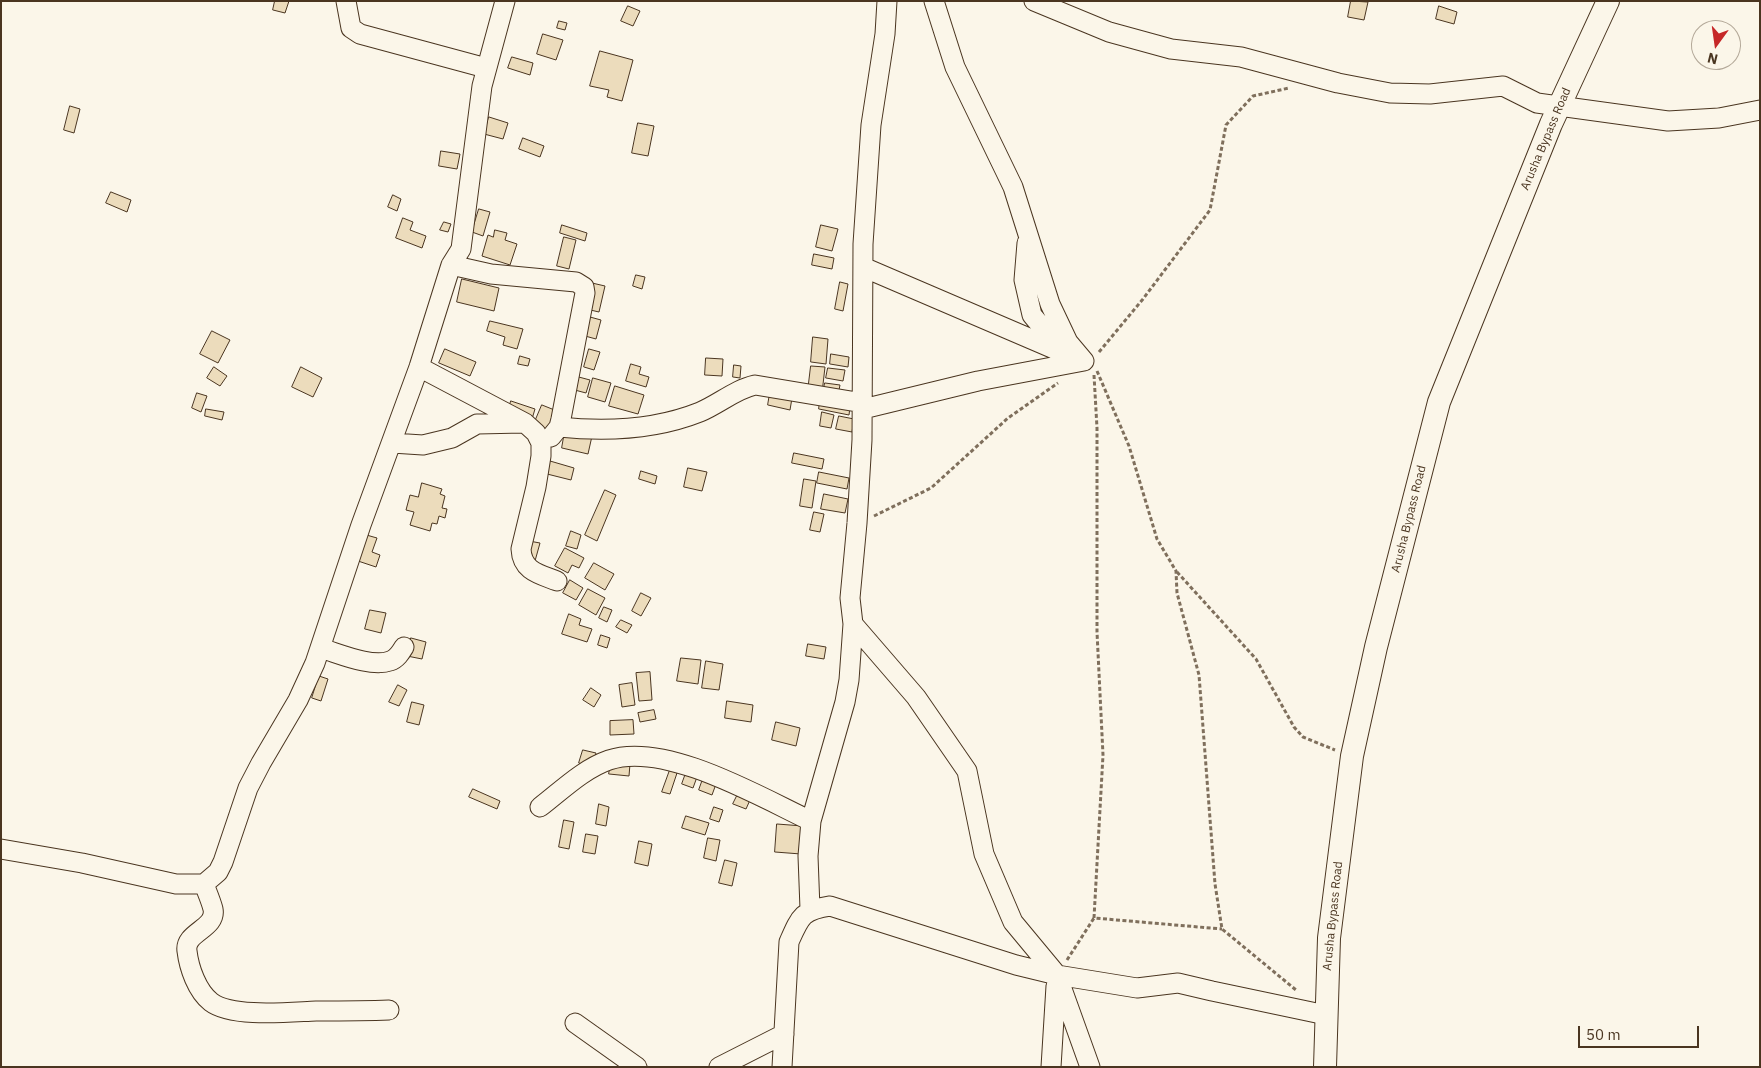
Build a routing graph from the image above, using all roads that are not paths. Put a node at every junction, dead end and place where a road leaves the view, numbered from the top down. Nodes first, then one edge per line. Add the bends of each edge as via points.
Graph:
1 (346, 1) edge
2 (505, 1) edge
3 (887, 1) edge
4 (934, 1) edge
5 (1034, 1) edge
6 (1608, 1) edge
7 (486, 68) junction
8 (1559, 106) junction
9 (1760, 110) edge
10 (451, 265) junction
11 (863, 267) junction
12 (1093, 363) junction
13 (419, 368) junction
14 (863, 406) junction
15 (525, 423) junction
16 (559, 427) junction
17 (392, 443) junction
18 (541, 443) junction
19 (557, 581) dead end
20 (853, 624) junction
21 (404, 647) dead end
22 (320, 648) junction
23 (540, 808) dead end
24 (810, 821) junction
25 (1, 849) edge
26 (204, 884) junction
27 (810, 909) junction
28 (1057, 976) junction
29 (389, 1010) dead end
30 (1326, 1015) junction
31 (575, 1023) dead end
32 (784, 1034) junction
33 (637, 1067) edge
34 (719, 1067) edge
35 (782, 1067) edge
36 (1051, 1067) edge
37 (1090, 1067) edge
38 (1325, 1067) edge

1 - 7 street via 351,28 360,34
2 - 7 street
3 - 11 street via 871,125
4 - 12 street via 956,67 1013,187 1050,304 1068,342
5 - 8 street via 1109,32 1172,49 1241,57 1347,85 1390,93 1430,94 1503,86 1537,103
6 - 8 main road, Arusha Bypass Road
7 - 10 street via 461,249
8 - 9 street via 1668,121 1719,118
8 - 30 main road, Arusha Bypass Road via 1439,402 1376,647 1352,756 1329,938
10 - 13 street
10 - 16 street via 490,274 576,282 584,287 573,363
11 - 12 street
11 - 14 street
12 - 14 street via 978,381
13 - 15 street
13 - 17 street
14 - 16 street via 756,384 700,412 637,429
14 - 20 street via 850,598
15 - 17 street via 477,424 452,438 423,445
15 - 18 street
16 - 18 street
17 - 22 street
18 - 19 street via 536,487 521,558 534,572
20 - 24 street via 845,702
20 - 28 street via 916,697 966,771 984,854 1013,922
21 - 22 street via 390,661 376,663
22 - 26 street via 302,694 248,788 223,862 218,872
23 - 24 street via 586,772 608,760 642,756 695,769
24 - 27 street
25 - 26 street via 176,884
26 - 29 street via 214,910 211,921 190,938 186,949 193,976 212,1003 265,1014
27 - 28 street via 830,906
27 - 32 street via 796,926 789,942
28 - 30 street via 1138,988 1178,982
28 - 36 street
28 - 37 street
30 - 38 main road, Arusha Bypass Road
31 - 33 street
32 - 34 street
32 - 35 street

